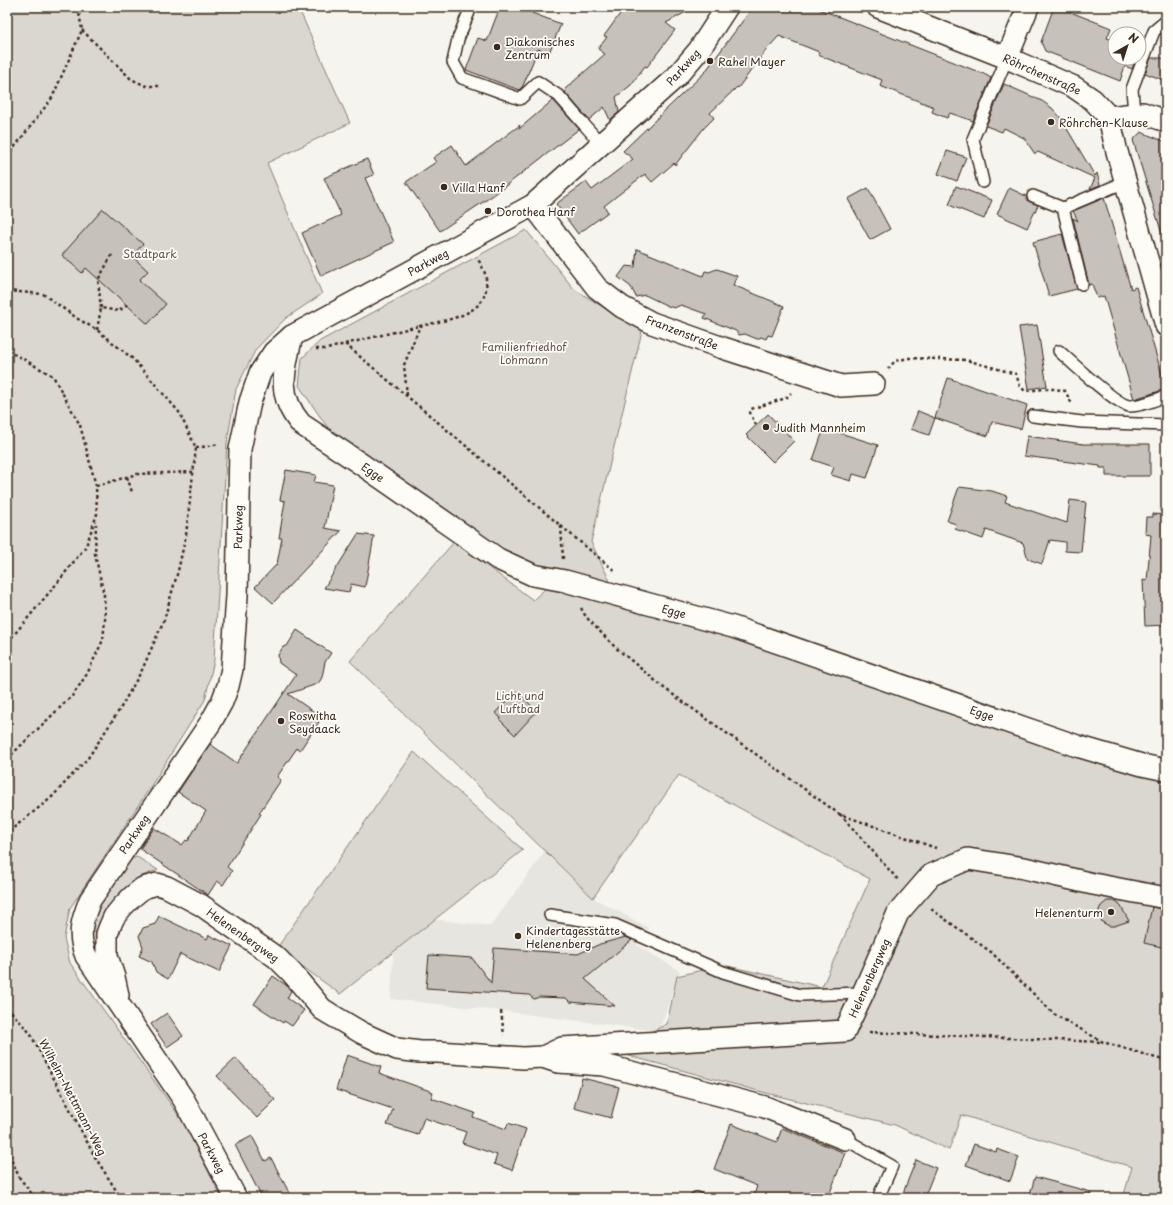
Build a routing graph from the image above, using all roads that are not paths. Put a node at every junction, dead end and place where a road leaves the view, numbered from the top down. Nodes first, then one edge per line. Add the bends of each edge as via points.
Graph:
1 (471, 7) edge
2 (727, 7) edge
3 (878, 7) edge
4 (1028, 7) edge
5 (1166, 21) edge
6 (1007, 58) junction
7 (1134, 113) junction
8 (1109, 118) junction
9 (1166, 121) edge
10 (602, 144) junction
11 (983, 182) dead end
12 (1125, 182) junction
13 (1033, 196) dead end
14 (532, 206) junction
15 (1063, 208) junction
16 (1082, 284) dead end
17 (1166, 326) edge
18 (292, 336) junction
19 (1058, 352) dead end
20 (874, 384) road end
21 (1166, 396) edge
22 (1033, 416) dead end
23 (1166, 425) edge
24 (1166, 770) edge
25 (1166, 898) edge
26 (550, 915) dead end
27 (864, 993) junction
28 (117, 1001) junction
29 (543, 1057) junction
30 (845, 1139) joint
31 (236, 1198) edge
32 (878, 1198) edge

1 - 10 lane via 458,39 453,62 462,78 520,99 538,82 559,96
2 - 10 street, Parkweg via 699,50 676,77
3 - 6 street, Röhrchenstraße
4 - 6 street
5 - 7 lane via 1154,31 1132,89
6 - 8 street, Röhrchenstraße via 1074,87 1093,100
6 - 11 lane via 973,139
7 - 8 street
7 - 9 street via 1143,113
8 - 12 street, Röhrchenstraße
10 - 14 street, Parkweg
12 - 15 lane
12 - 17 street, Röhrchenstraße
13 - 15 lane
14 - 18 street, Parkweg
14 - 20 street, Franzenstraße via 597,288 622,307 652,323 841,386
15 - 16 lane
18 - 24 street, Egge via 283,384 287,402 301,424 498,559 533,575 565,581 734,627 1077,746
18 - 28 street, Parkweg via 274,352 260,374 250,402 240,449 237,596 232,669 224,697 205,731 90,900 82,919 82,946 86,956
19 - 21 lane via 1113,398 1128,406 1144,404
22 - 23 lane via 1082,422
25 - 27 street, Helenenbergweg via 1024,868 968,860 931,875 898,913
26 - 27 lane via 615,925 723,972 800,995
27 - 29 street, Helenenbergweg via 845,1031 562,1048
28 - 29 street, Helenenbergweg via 117,987 107,956 107,934 114,917 123,906 143,888 156,884 167,887 201,906 277,958 322,1009 362,1033 398,1049 420,1052
28 - 31 street, Parkweg via 184,1100
29 - 30 street, Helenenbergweg via 558,1062 604,1065 765,1107
30 - 32 lane via 892,1166

